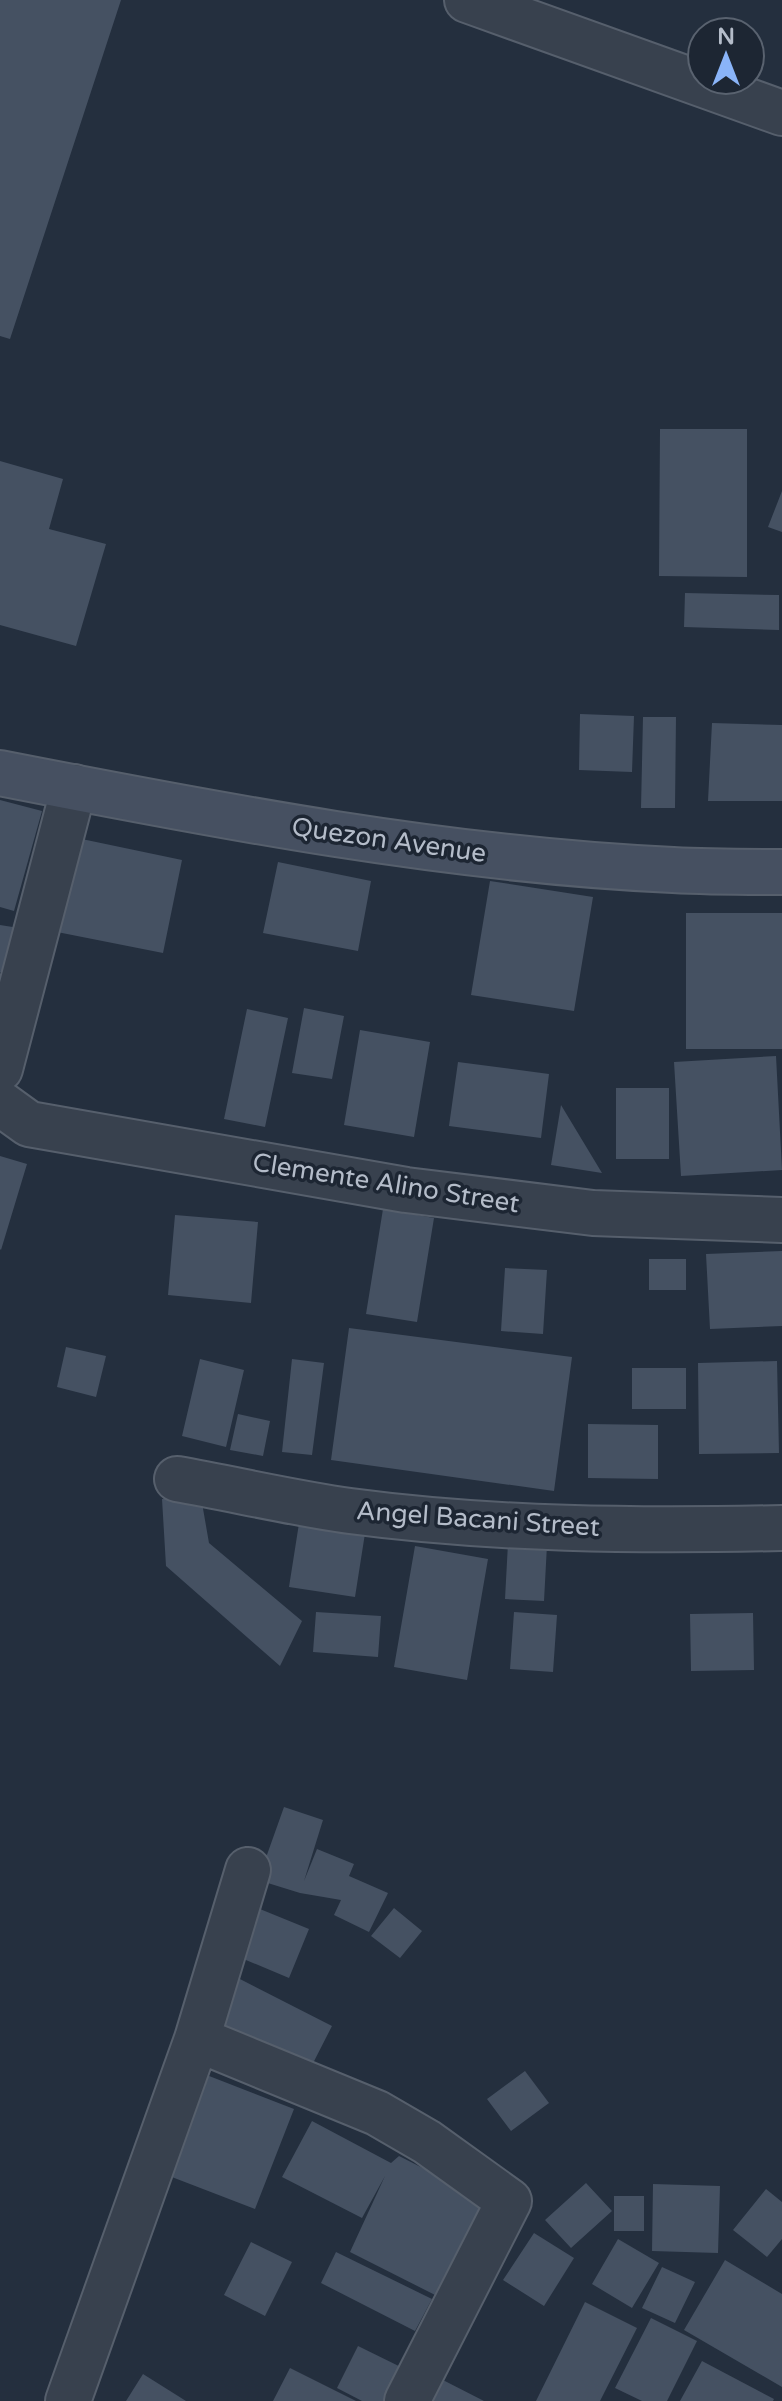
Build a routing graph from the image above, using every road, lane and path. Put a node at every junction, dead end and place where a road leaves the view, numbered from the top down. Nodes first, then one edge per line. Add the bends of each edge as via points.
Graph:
1 (467, 0) edge
2 (782, 113) edge
3 (0, 773) edge
4 (74, 787) junction
5 (782, 872) edge
6 (0, 1069) edge
7 (0, 1103) edge
8 (782, 1220) edge
9 (177, 1479) dead end
10 (782, 1528) edge
11 (248, 1870) dead end
12 (197, 2039) junction
13 (68, 2401) edge
14 (407, 2401) edge

1 - 2 street
3 - 4 main road, Quezon Avenue
4 - 5 main road, Quezon Avenue via 268,823 487,854 672,870
4 - 6 street
7 - 8 street, Clemente Alino Street via 29,1124 406,1190 593,1213
9 - 10 street, Angel Bacani Street via 349,1511 484,1524
11 - 12 street
12 - 13 street
12 - 14 street via 377,2113 509,2201

